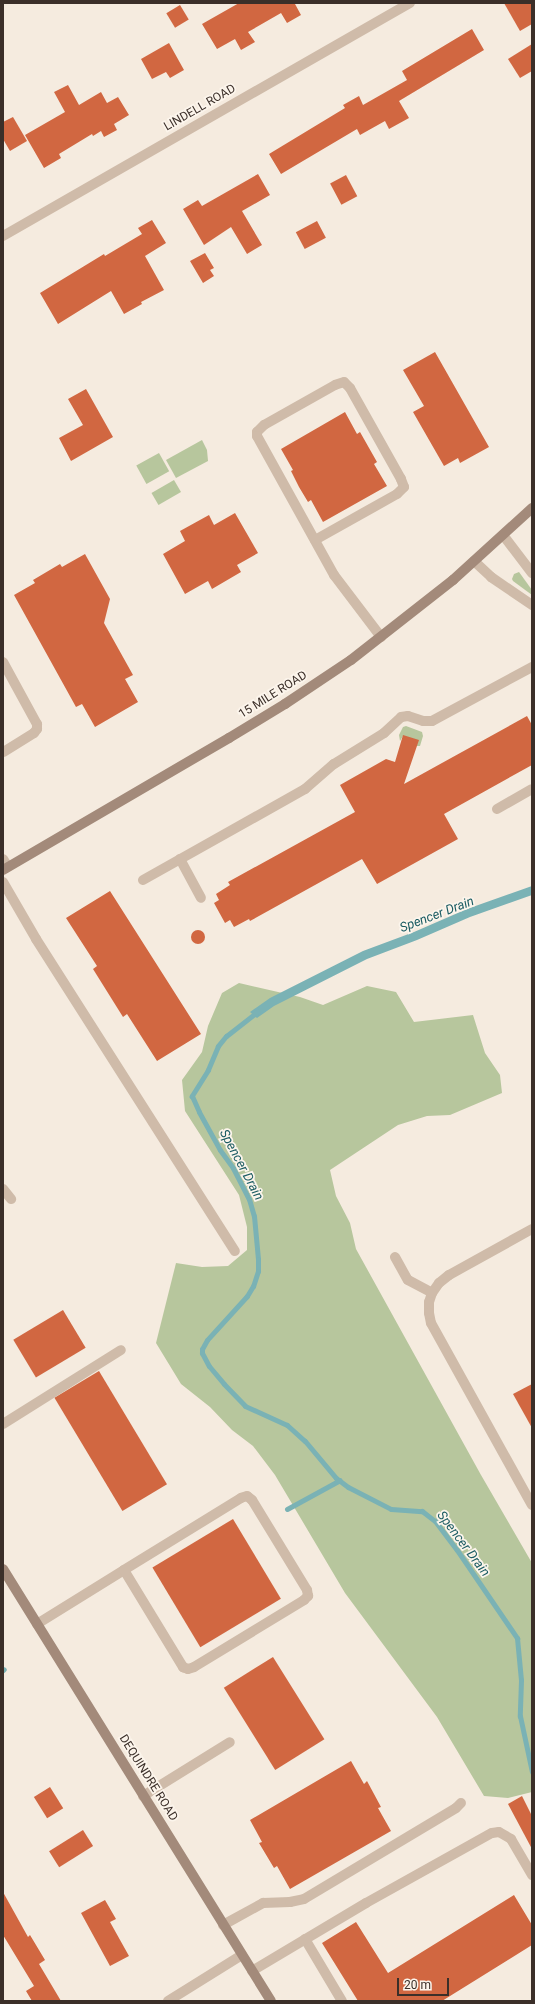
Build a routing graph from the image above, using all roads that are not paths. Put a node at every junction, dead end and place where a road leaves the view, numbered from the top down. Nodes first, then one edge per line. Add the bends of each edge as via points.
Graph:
1 (410, 3) edge
2 (3, 236) edge
3 (532, 508) edge
4 (503, 535) junction
5 (315, 540) junction
6 (474, 561) junction
7 (532, 573) edge
8 (532, 605) edge
9 (381, 638) junction
10 (3, 662) edge
11 (532, 667) edge
12 (3, 752) edge
13 (532, 789) edge
14 (497, 809) dead end
15 (180, 859) junction
16 (5, 865) edge
17 (143, 880) dead end
18 (3, 882) edge
19 (201, 898) dead end
20 (3, 1188) edge
21 (11, 1199) dead end
22 (532, 1229) edge
23 (234, 1251) dead end
24 (395, 1257) dead end
25 (432, 1293) junction
26 (121, 1350) dead end
27 (3, 1424) edge
28 (532, 1505) edge
29 (3, 1569) edge
30 (124, 1570) junction
31 (37, 1624) junction
32 (230, 1742) dead end
33 (143, 1796) junction
34 (461, 1803) dead end
35 (532, 1875) edge
36 (224, 1925) junction
37 (305, 1939) junction
38 (242, 1955) junction
39 (252, 1971) junction
40 (168, 2001) edge
41 (271, 2001) edge
42 (342, 2001) edge

1 - 2 street, LINDELL ROAD
3 - 4 main road, 15 MILE ROAD
4 - 6 main road, 15 MILE ROAD
4 - 7 street
5 - 5 street via 258,441 256,432 276,418 344,382 354,395 404,487 397,494
5 - 9 street via 334,575
6 - 8 street via 491,577
6 - 9 main road, 15 MILE ROAD
9 - 16 main road, 15 MILE ROAD via 285,704
10 - 12 street via 37,724 37,729
11 - 15 street via 432,721 401,717 384,733 334,764 305,789
13 - 14 street
15 - 17 street
15 - 19 street
18 - 23 street via 36,939
20 - 21 street
22 - 25 street via 449,1275
24 - 25 street via 408,1280
25 - 28 street via 429,1302 431,1323
26 - 27 street
29 - 31 main road, DEQUINDRE ROAD
30 - 30 street via 183,1667 188,1669 308,1596 307,1590 264,1519 247,1496
30 - 31 street
31 - 33 main road, DEQUINDRE ROAD
32 - 33 street
33 - 36 main road, DEQUINDRE ROAD
34 - 36 street via 304,1899 263,1903
35 - 37 street via 511,1839 499,1832 492,1833 456,1851
36 - 38 main road, DEQUINDRE ROAD
37 - 39 street
37 - 42 street
38 - 39 main road, DEQUINDRE ROAD
38 - 40 street
39 - 41 main road, DEQUINDRE ROAD

